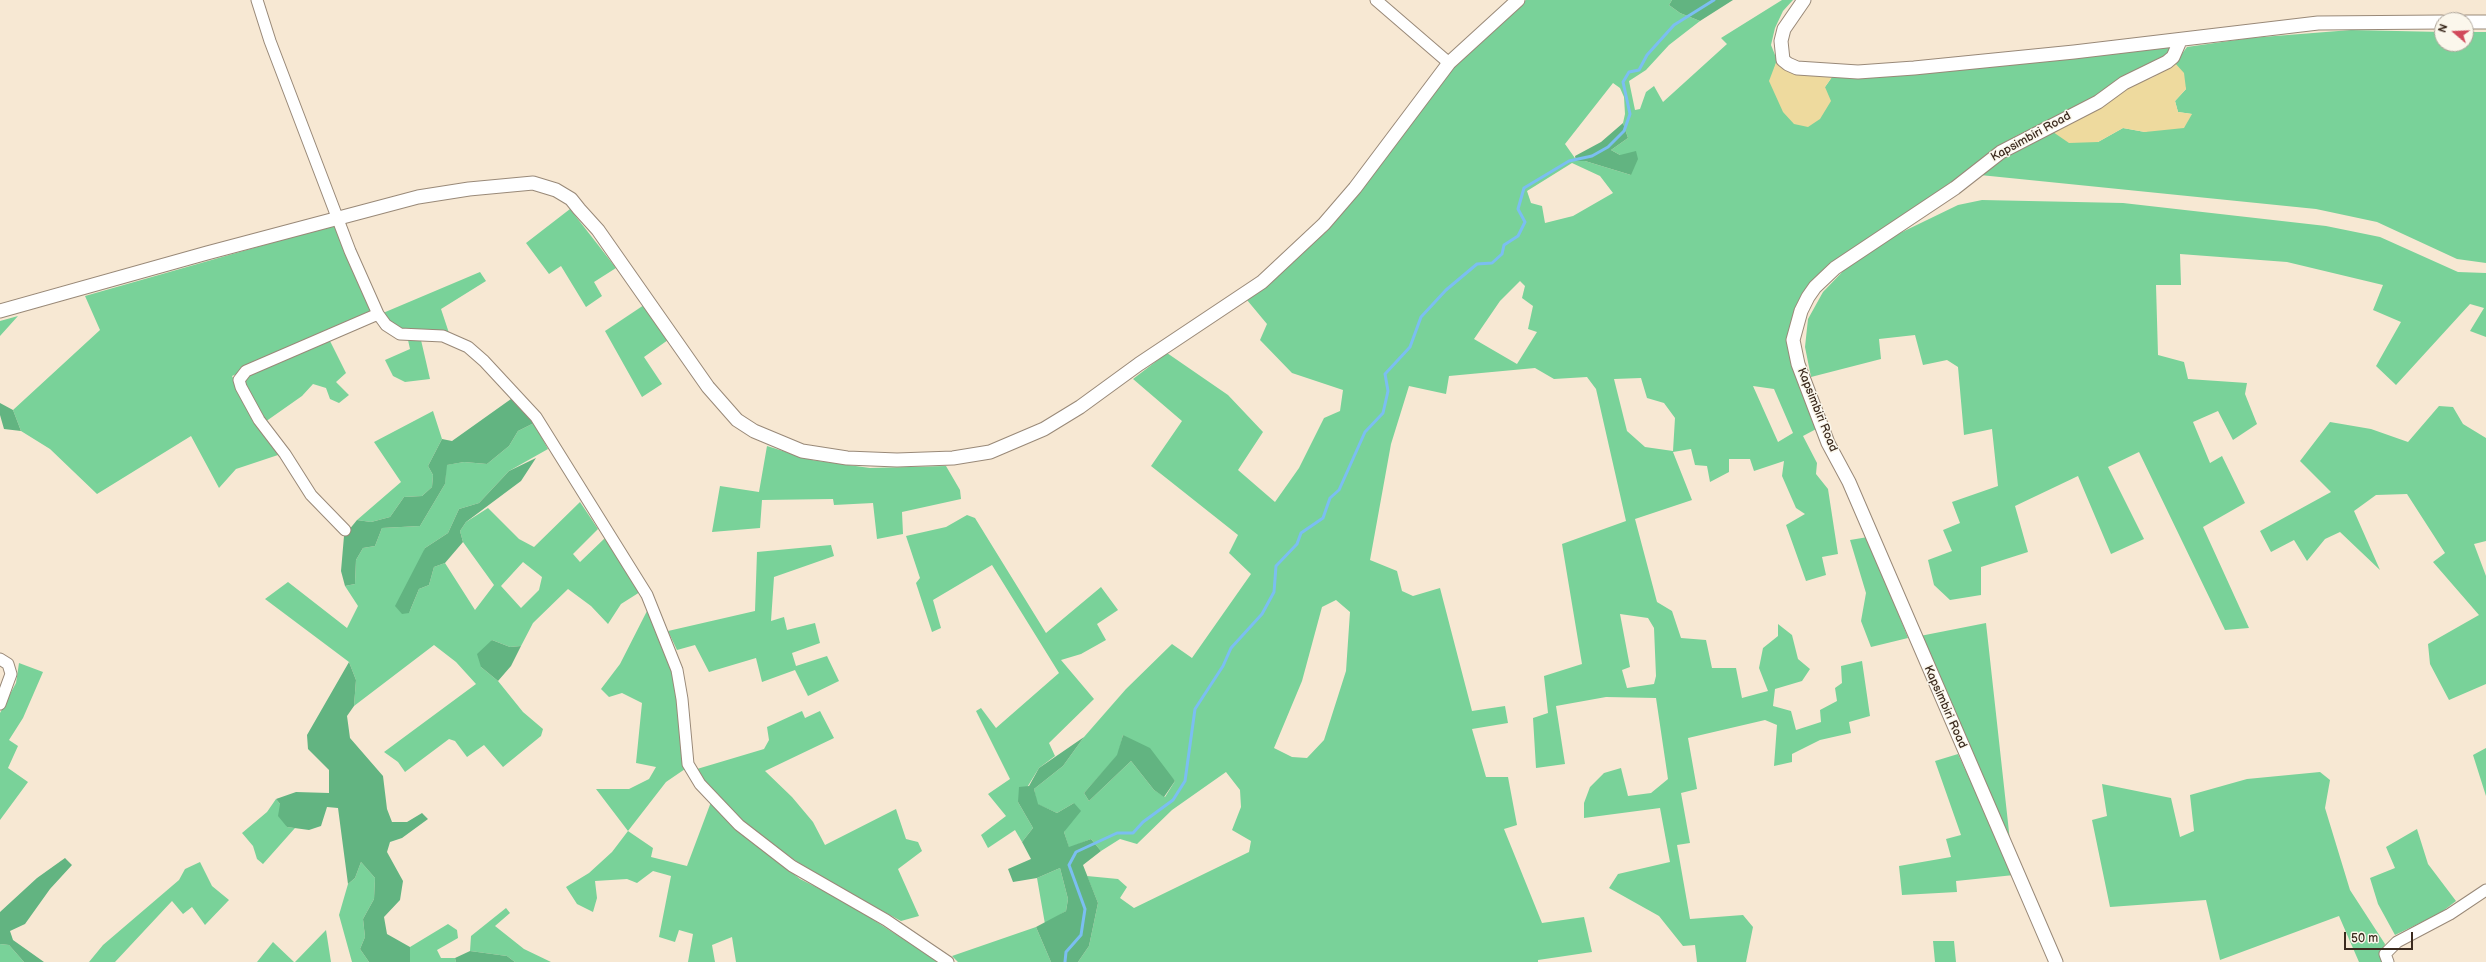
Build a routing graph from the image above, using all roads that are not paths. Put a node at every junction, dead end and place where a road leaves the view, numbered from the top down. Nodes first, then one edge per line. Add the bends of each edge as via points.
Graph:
1 (257, 0) edge
2 (1376, 0) edge
3 (1518, 0) edge
4 (1804, 0) edge
5 (2434, 22) edge
6 (2474, 22) edge
7 (2486, 22) edge
8 (2180, 41) junction
9 (1449, 63) junction
10 (339, 217) junction
11 (0, 311) edge
12 (378, 314) junction
13 (345, 530) dead end
14 (0, 658) edge
15 (0, 704) edge
16 (2486, 890) edge
17 (948, 962) edge
18 (2056, 962) edge
19 (2388, 962) edge

1 - 10 street via 270,41
2 - 9 street
3 - 9 street
4 - 8 street via 1784,29 1781,53 1788,64 1808,70 1858,72 1914,68
5 - 8 street via 2318,23 2244,30
6 - 7 street
8 - 18 street, Kapsimbiri Road via 2173,57 2167,62 2124,83 2098,102 2001,152 1955,188 1841,264 1815,286 1808,297 1793,340 1798,364 1828,443 1848,482
9 - 10 street via 1355,188 1324,224 1262,282 1044,429 990,452 953,458 847,458 802,450 768,439 742,424 708,387 598,230 570,199 544,185 519,183 469,189 418,197
10 - 11 street
10 - 12 street via 350,251
12 - 13 street via 246,371 239,380 259,420 311,495
12 - 17 street via 386,326 400,334 443,336 468,347 536,417 647,595 677,670 688,764 705,789 739,825 792,866 886,920
14 - 15 street via 8,664 12,674
16 - 19 street via 2450,914 2397,942 2385,954

